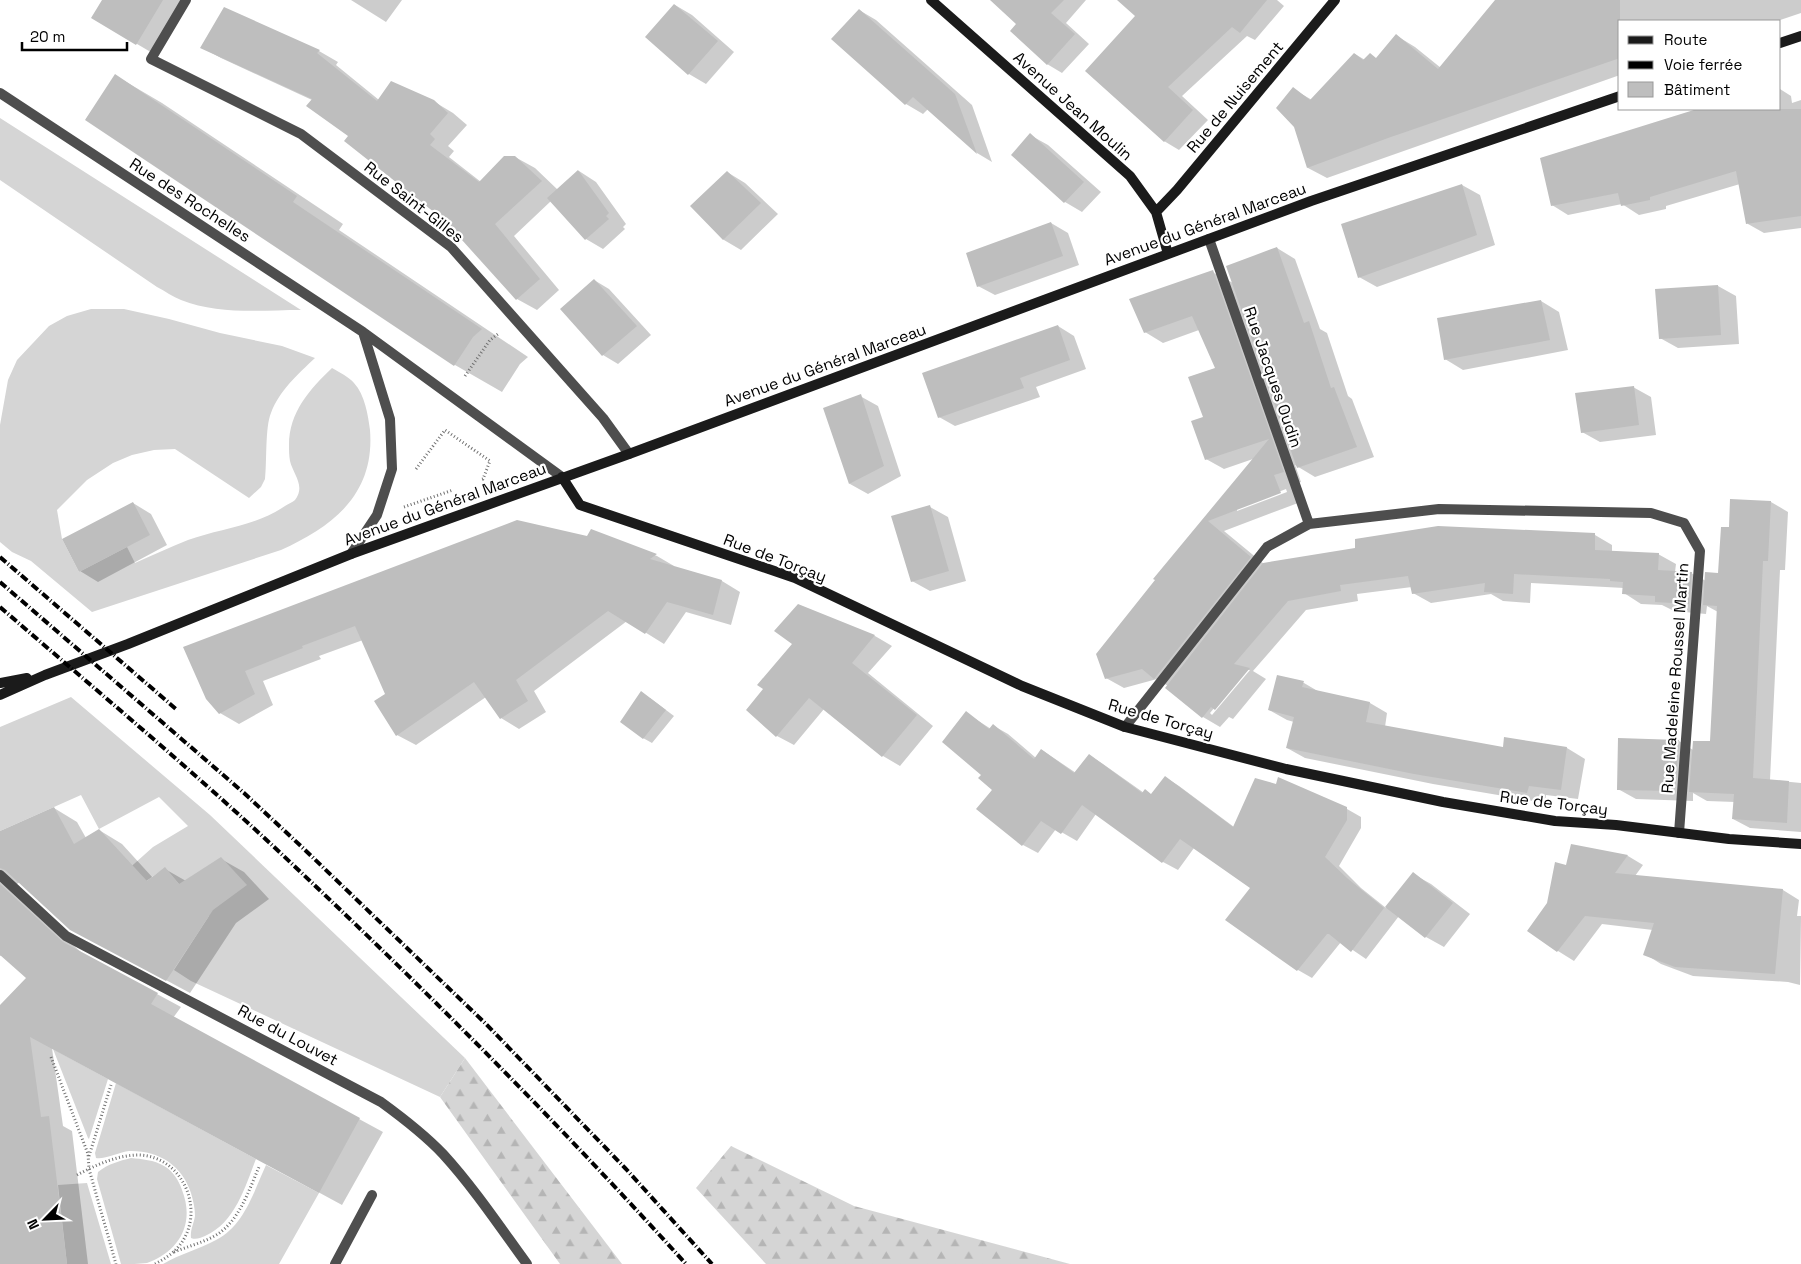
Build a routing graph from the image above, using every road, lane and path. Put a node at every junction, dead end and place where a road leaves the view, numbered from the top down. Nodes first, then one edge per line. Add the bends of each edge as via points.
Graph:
1 (186, 0) edge
2 (931, 0) edge
3 (1335, 0) edge
4 (1801, 36) edge
5 (1781, 43) edge
6 (0, 93) edge
7 (1618, 97) edge
8 (1156, 212) junction
9 (1209, 240) junction
10 (1168, 254) junction
11 (363, 332) junction
12 (490, 340) dead end
13 (470, 369) dead end
14 (629, 454) junction
15 (416, 470) dead end
16 (562, 477) junction
17 (474, 482) dead end
18 (457, 488) dead end
19 (381, 502) junction
20 (1309, 524) junction
21 (351, 554) junction
22 (45, 675) junction
23 (0, 684) edge
24 (0, 695) edge
25 (1125, 727) junction
26 (1679, 833) junction
27 (1801, 844) edge
28 (0, 875) edge
29 (50, 1057) dead end
30 (111, 1085) dead end
31 (89, 1157) junction
32 (259, 1167) dead end
33 (89, 1169) junction
34 (77, 1175) dead end
35 (372, 1195) dead end
36 (173, 1252) junction
37 (116, 1264) edge
38 (155, 1264) edge
39 (335, 1264) edge
40 (527, 1264) edge

1 - 14 street, Rue Saint-Gilles via 151,59 301,134 451,248 603,418
2 - 8 street, Avenue Jean Moulin via 1130,176
3 - 8 street, Rue de Nuisement
4 - 5 street
6 - 11 street, Rue des Rochelles
7 - 9 street, Avenue du Général Marceau via 1311,201
8 - 10 street, Avenue Jean Moulin
9 - 10 street, Avenue du Général Marceau
9 - 20 street, Rue Jacques Oudin
10 - 14 street, Avenue du Général Marceau
11 - 16 street, Rue des Rochelles
11 - 19 street via 390,418 392,469
12 - 13 path
14 - 16 street, Avenue du Général Marceau
15 - 17 path via 445,430 490,462 483,479
16 - 21 street, Avenue du Général Marceau
16 - 25 street, Rue de Torçay via 580,505 795,578 1022,686
18 - 19 path via 397,509
19 - 21 street via 377,515
20 - 25 street, Rue Madeleine Roussel Martin via 1267,547
20 - 26 street, Rue Madeleine Roussel Martin via 1439,509 1651,513 1684,523 1700,551
21 - 22 street, Avenue du Général Marceau
22 - 23 street, Avenue du Général Marceau
22 - 24 street, Avenue du Général Marceau
25 - 26 street, Rue de Torçay via 1286,768 1443,802 1555,821
26 - 27 street, Rue de Torçay
28 - 40 street, Rue du Louvet via 66,936 381,1102 416,1128 442,1154
29 - 31 path
30 - 31 path
31 - 33 path
32 - 36 path via 241,1207 226,1227 210,1238
33 - 34 path
33 - 36 path via 113,1159 140,1155 158,1159 173,1169 183,1182 192,1209 190,1226
33 - 37 path
35 - 39 street
36 - 38 path

